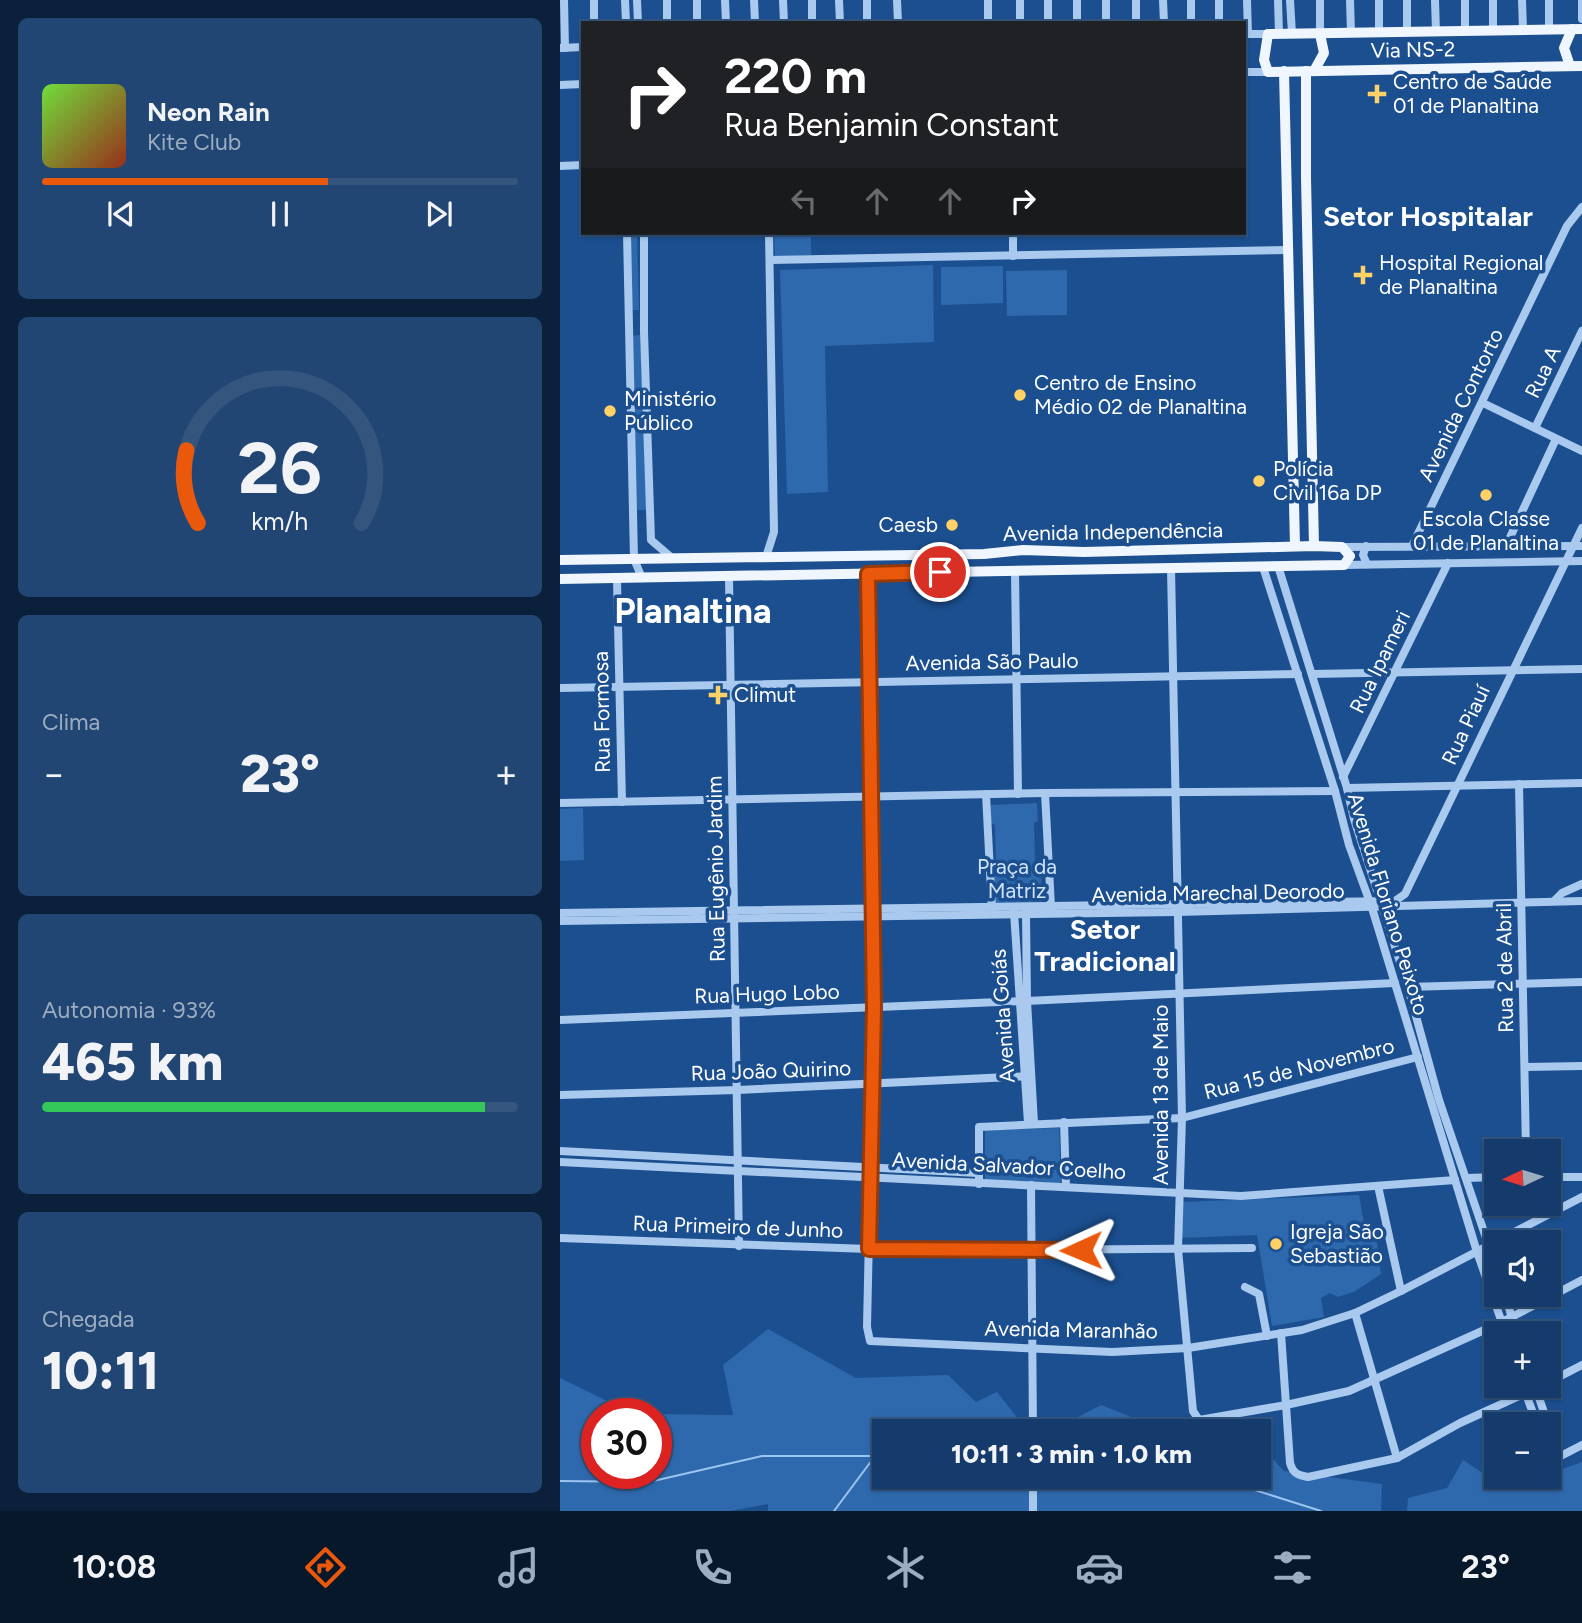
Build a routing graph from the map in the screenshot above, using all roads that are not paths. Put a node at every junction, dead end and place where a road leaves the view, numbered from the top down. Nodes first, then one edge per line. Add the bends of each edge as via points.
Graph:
1 (564, 0) edge
2 (594, 0) edge
3 (625, 0) edge
4 (637, 0) edge
5 (667, 0) edge
6 (696, 0) edge
7 (725, 0) edge
8 (754, 0) edge
9 (783, 0) edge
10 (811, 0) edge
11 (839, 0) edge
12 (867, 0) edge
13 (897, 0) edge
14 (988, 0) edge
15 (1020, 0) edge
16 (1048, 0) edge
17 (1077, 0) edge
18 (1106, 0) edge
19 (1136, 0) edge
20 (1163, 0) edge
21 (1191, 0) edge
22 (1219, 0) edge
23 (1247, 0) edge
24 (1278, 0) edge
25 (1290, 0) edge
26 (1320, 0) edge
27 (1350, 0) edge
28 (1379, 0) edge
29 (1407, 0) edge
30 (1435, 0) edge
31 (1465, 0) edge
32 (1493, 0) edge
33 (1522, 0) edge
34 (1549, 0) edge
35 (1582, 0) edge
36 (1582, 19) edge
37 (594, 21) edge
38 (626, 21) edge
39 (638, 21) edge
40 (667, 21) edge
41 (697, 21) edge
42 (726, 21) edge
43 (755, 21) edge
44 (784, 21) edge
45 (812, 21) edge
46 (840, 21) edge
47 (867, 21) edge
48 (898, 21) edge
49 (988, 21) edge
50 (1020, 21) edge
51 (1048, 21) edge
52 (1077, 21) edge
53 (1106, 21) edge
54 (1136, 21) edge
55 (1164, 21) edge
56 (1191, 21) edge
57 (1219, 21) edge
58 (1549, 29) junction
59 (1577, 29) edge
60 (1523, 30) junction
61 (1465, 31) junction
62 (1493, 31) junction
63 (1407, 32) junction
64 (1436, 32) junction
65 (1351, 33) junction
66 (1379, 33) junction
67 (1246, 34) edge
68 (1274, 34) junction
69 (1292, 34) junction
70 (1320, 34) junction
71 (581, 47) edge
72 (562, 48) edge
73 (1576, 66) edge
74 (1284, 71) junction
75 (1310, 71) junction
76 (1246, 72) edge
77 (1268, 72) junction
78 (581, 84) edge
79 (560, 85) edge
80 (1287, 164) junction
81 (581, 165) edge
82 (560, 166) edge
83 (1306, 178) junction
84 (1582, 208) edge
85 (627, 235) edge
86 (643, 235) edge
87 (769, 235) edge
88 (1013, 235) edge
89 (1290, 250) junction
90 (1013, 256) junction
91 (770, 260) junction
92 (628, 312) junction
93 (643, 312) junction
94 (1309, 323) junction
95 (1291, 328) junction
96 (629, 331) junction
97 (1582, 331) edge
98 (644, 332) junction
99 (1483, 403) junction
100 (1292, 411) junction
101 (1311, 411) junction
102 (1535, 428) junction
103 (1556, 439) junction
104 (1582, 451) edge
105 (1293, 454) junction
106 (1312, 455) junction
107 (650, 512) junction
108 (633, 513) junction
109 (1294, 518) junction
110 (1314, 518) junction
111 (1582, 528) edge
112 (1294, 546) junction
113 (1314, 546) junction
114 (1366, 546) junction
115 (1412, 546) junction
116 (1462, 546) junction
117 (1509, 546) junction
118 (1342, 547) junction
119 (1577, 547) edge
120 (1241, 548) junction
121 (1215, 549) junction
122 (1065, 552) junction
123 (1084, 552) junction
124 (796, 555) junction
125 (811, 555) junction
126 (766, 557) junction
127 (673, 558) junction
128 (634, 559) junction
129 (560, 560) edge
130 (1567, 561) junction
131 (1582, 561) edge
132 (1512, 562) junction
133 (1448, 563) junction
134 (1460, 563) junction
135 (1367, 564) junction
136 (1343, 565) junction
137 (1241, 566) junction
138 (1278, 566) junction
139 (1263, 567) junction
140 (1171, 568) junction
141 (1216, 568) junction
142 (1060, 570) junction
143 (1086, 570) junction
144 (1015, 571) junction
145 (868, 574) junction
146 (807, 575) junction
147 (793, 576) junction
148 (729, 577) junction
149 (642, 578) junction
150 (560, 579) edge
151 (617, 579) junction
152 (1295, 620) junction
153 (1282, 622) junction
154 (1582, 669) edge
155 (1511, 670) junction
156 (1393, 673) junction
157 (1298, 674) junction
158 (1311, 674) junction
159 (1173, 677) junction
160 (1016, 679) junction
161 (870, 682) junction
162 (730, 685) junction
163 (619, 687) junction
164 (560, 688) edge
165 (1323, 713) junction
166 (1312, 717) junction
167 (1329, 732) junction
168 (1317, 736) junction
169 (1343, 777) junction
170 (1582, 783) edge
171 (1519, 784) junction
172 (1457, 786) junction
173 (1347, 788) junction
174 (1175, 791) junction
175 (1335, 791) junction
176 (1045, 793) junction
177 (986, 794) junction
178 (1018, 794) junction
179 (872, 797) junction
180 (733, 799) junction
181 (622, 802) junction
182 (560, 803) edge
183 (1354, 819) junction
184 (1342, 820) junction
185 (1361, 841) junction
186 (1349, 845) junction
187 (1582, 884) edge
188 (1395, 901) joint
189 (1554, 901) junction
190 (1582, 901) edge
191 (1371, 903) junction
192 (1382, 904) junction
193 (1521, 904) junction
194 (1177, 907) junction
195 (1051, 909) junction
196 (992, 910) junction
197 (1014, 910) junction
198 (873, 912) junction
199 (560, 913) edge
200 (734, 914) junction
201 (1026, 914) junction
202 (560, 921) edge
203 (1582, 982) edge
204 (1395, 983) junction
205 (1523, 984) junction
206 (1408, 987) junction
207 (1180, 993) junction
208 (1024, 1001) junction
209 (874, 1007) junction
210 (1414, 1009) junction
211 (736, 1013) junction
212 (1405, 1013) junction
213 (560, 1020) edge
214 (1419, 1027) junction
215 (1410, 1031) junction
216 (1418, 1057) junction
217 (1582, 1066) edge
218 (1525, 1067) junction
219 (1028, 1076) junction
220 (1434, 1079) junction
221 (1424, 1082) junction
222 (873, 1084) junction
223 (738, 1090) junction
224 (560, 1095) edge
225 (1435, 1101) junction
226 (1182, 1118) junction
227 (1064, 1122) junction
228 (1031, 1123) junction
229 (1527, 1139) edge
230 (560, 1151) edge
231 (560, 1162) edge
232 (738, 1165) junction
233 (871, 1172) junction
234 (978, 1173) junction
235 (1484, 1177) edge
236 (1561, 1177) edge
237 (1582, 1177) edge
238 (1467, 1178) junction
239 (1455, 1180) junction
240 (979, 1184) junction
241 (1031, 1185) junction
242 (1378, 1186) junction
243 (1066, 1187) junction
244 (1178, 1192) junction
245 (1582, 1197) edge
246 (1485, 1230) edge
247 (1519, 1230) edge
248 (560, 1238) edge
249 (739, 1245) junction
250 (1252, 1248) dead end
251 (1484, 1248) edge
252 (869, 1249) junction
253 (1178, 1249) junction
254 (1031, 1250) junction
255 (1477, 1252) junction
256 (1582, 1280) edge
257 (1245, 1287) dead end
258 (1401, 1291) junction
259 (1508, 1307) edge
260 (1355, 1313) junction
261 (1511, 1316) junction
262 (1502, 1321) edge
263 (1504, 1321) edge
264 (1513, 1321) edge
265 (1484, 1330) edge
266 (1281, 1333) junction
267 (1267, 1336) junction
268 (1032, 1348) junction
269 (1188, 1348) junction
270 (1582, 1365) edge
271 (1561, 1376) edge
272 (1375, 1380) junction
273 (1508, 1398) edge
274 (1286, 1405) junction
275 (1033, 1419) edge
276 (1582, 1445) edge
277 (1561, 1456) edge
278 (1398, 1458) junction
279 (1033, 1489) edge
280 (1033, 1511) edge

1 - 72 street
2 - 37 street
3 - 38 street
4 - 39 street
5 - 40 street
6 - 41 street
7 - 42 street
8 - 43 street
9 - 44 street
10 - 45 street
11 - 46 street
12 - 47 street
13 - 48 street
14 - 49 street
15 - 50 street
16 - 51 street
17 - 52 street
18 - 53 street
19 - 54 street
20 - 55 street
21 - 56 street
22 - 57 street
23 - 67 street
24 - 68 street
25 - 69 street
26 - 70 street
27 - 65 street
28 - 66 street
29 - 63 street
30 - 64 street
31 - 61 street
32 - 62 street
33 - 60 street
34 - 58 street
35 - 36 street
58 - 59 main road
58 - 60 main road
59 - 73 main road via 1564,48
60 - 62 main road
61 - 62 main road
61 - 64 main road
63 - 64 main road
63 - 66 main road
65 - 66 main road
65 - 70 main road
67 - 68 street
68 - 69 main road
68 - 77 main road via 1264,60
69 - 70 main road
70 - 75 main road via 1324,53
71 - 72 street
73 - 75 main road, Via NS-2
74 - 75 main road, Via NS-2
74 - 77 main road, Via NS-2
74 - 80 main road
75 - 83 main road
76 - 77 street, Via NS-2
78 - 79 street
80 - 83 main road via 1297,166
80 - 89 main road
81 - 82 street
83 - 94 main road
84 - 99 street, Avenida Contorto via 1567,226
85 - 92 street
86 - 93 street
87 - 91 street
88 - 90 street
89 - 90 street
89 - 95 main road
90 - 91 street
91 - 126 street via 774,532
92 - 93 street via 637,317
92 - 96 street
93 - 98 street
94 - 95 main road
94 - 101 main road
95 - 100 main road
96 - 98 street
96 - 108 street
97 - 102 street, Rua A
98 - 107 street
99 - 102 street
99 - 115 street, Avenida Contorto
100 - 101 main road
100 - 105 main road
101 - 106 main road
102 - 103 street
103 - 104 street
103 - 117 street
105 - 106 main road
105 - 109 main road
106 - 110 main road
107 - 108 street
107 - 127 street via 651,540
108 - 128 street
109 - 110 main road
109 - 112 main road
110 - 113 main road
111 - 119 street
112 - 113 main road, Avenida Independência
112 - 120 main road, Avenida Independência
113 - 118 main road, Avenida Independência
114 - 115 street, Avenida Independência
114 - 118 street, Avenida Independência
114 - 135 street
115 - 116 street, Avenida Independência
116 - 117 street, Avenida Independência
116 - 134 street via 1452,554
117 - 119 street, Avenida Independência
117 - 132 street via 1519,553
118 - 136 main road via 1350,556
119 - 130 street, Rua Piauí
120 - 121 main road, Avenida Independência
120 - 137 main road via 1234,558
121 - 123 main road, Avenida Independência
121 - 141 main road via 1220,559
122 - 123 main road, Avenida Independência
122 - 125 main road, Avenida Independência
122 - 142 main road
123 - 143 main road via 1079,561
124 - 125 main road, Avenida Independência
124 - 126 main road, Avenida Independência
124 - 147 main road
125 - 146 main road via 803,563
126 - 127 main road, Avenida Independência
127 - 128 main road, Avenida Independência
128 - 129 main road, Avenida Independência
128 - 149 street
130 - 131 street, Avenida Independência
130 - 132 street, Avenida Independência
130 - 155 street, Rua Piauí
132 - 134 street, Avenida Independência
133 - 134 street, Avenida Independência
133 - 135 street, Avenida Independência
133 - 156 street, Rua Ipameri
135 - 136 street, Avenida Independência
136 - 138 main road, Avenida Independência
137 - 139 main road, Avenida Independência
137 - 141 main road, Avenida Independência
138 - 139 main road, Avenida Independência
138 - 152 street, Avenida Floriano Peixoto
139 - 153 street, Avenida Floriano Peixoto
140 - 141 main road, Avenida Independência
140 - 143 main road, Avenida Independência
140 - 159 street, Avenida 13 de Maio
142 - 143 main road, Avenida Independência
142 - 144 main road, Avenida Independência
144 - 145 main road, Avenida Independência
144 - 160 street
145 - 146 main road, Avenida Independência
145 - 161 street
146 - 147 main road, Avenida Independência
147 - 148 main road, Avenida Independência
148 - 149 main road, Avenida Independência
148 - 162 street, Rua Eugênio Jardim
149 - 151 main road, Avenida Independência
150 - 151 main road, Avenida Independência
151 - 163 street, Rua Formosa
152 - 153 street
152 - 158 street, Avenida Floriano Peixoto
153 - 157 street, Avenida Floriano Peixoto
154 - 155 street
155 - 156 street
155 - 172 street, Rua Piauí
156 - 158 street
156 - 169 street, Rua Ipameri
157 - 159 street, Avenida São Paulo
157 - 166 street, Avenida Floriano Peixoto
158 - 165 street, Avenida Floriano Peixoto
159 - 160 street, Avenida São Paulo
159 - 174 street, Avenida 13 de Maio
160 - 161 street, Avenida São Paulo
160 - 178 street
161 - 162 street, Avenida São Paulo
161 - 179 street
162 - 163 street, Avenida São Paulo
162 - 180 street, Rua Eugênio Jardim
163 - 164 street, Avenida São Paulo
163 - 181 street, Rua Formosa
165 - 166 street via 1320,721
165 - 167 street, Avenida Floriano Peixoto
166 - 168 street, Avenida Floriano Peixoto
167 - 168 street via 1321,728
167 - 169 street, Avenida Floriano Peixoto
168 - 175 street, Avenida Floriano Peixoto
169 - 173 street, Avenida Floriano Peixoto
170 - 171 street
171 - 172 street
171 - 193 street, Rua 2 de Abril
172 - 173 street
172 - 188 street, Rua Piauí via 1405,894
173 - 183 street, Avenida Floriano Peixoto
174 - 175 street
174 - 176 street
174 - 194 street, Avenida 13 de Maio
175 - 184 street, Avenida Floriano Peixoto
176 - 178 street
176 - 195 street
177 - 178 street
177 - 179 street
177 - 196 street
179 - 180 street
179 - 198 street
180 - 181 street
180 - 200 street, Rua Eugênio Jardim
181 - 182 street
183 - 184 street via 1350,823
183 - 185 street, Avenida Floriano Peixoto
184 - 186 street, Avenida Floriano Peixoto
185 - 186 street via 1353,839
185 - 192 street, Avenida Floriano Peixoto
186 - 191 street, Avenida Floriano Peixoto
187 - 189 street
188 - 192 street, Avenida Marechal Deorodo
189 - 190 street, Avenida Marechal Deorodo
189 - 193 street, Avenida Marechal Deorodo
191 - 192 street, Avenida Marechal Deorodo
191 - 194 street, Avenida Marechal Deorodo
191 - 204 street, Avenida Floriano Peixoto
192 - 193 street, Avenida Marechal Deorodo
192 - 206 street, Avenida Floriano Peixoto
193 - 205 street, Rua 2 de Abril
194 - 195 street, Avenida Marechal Deorodo
194 - 207 street, Avenida 13 de Maio
195 - 197 street, Avenida Marechal Deorodo
195 - 201 street, Avenida Marechal Deorodo
196 - 197 street, Avenida Marechal Deorodo
196 - 198 street, Avenida Marechal Deorodo
197 - 201 street, Avenida Marechal Deorodo
197 - 208 street, Avenida Goiás
198 - 200 street, Avenida Marechal Deorodo
198 - 209 street
199 - 200 street, Avenida Marechal Deorodo
200 - 202 street, Avenida Marechal Deorodo
200 - 211 street, Rua Eugênio Jardim
201 - 208 street, Avenida Goiás
203 - 205 street
204 - 207 street, Rua Hugo Lobo
204 - 212 street, Avenida Floriano Peixoto
205 - 206 street
205 - 218 street, Rua 2 de Abril
206 - 210 street, Avenida Floriano Peixoto
207 - 208 street, Rua Hugo Lobo
207 - 226 street, Avenida 13 de Maio
208 - 209 street, Rua Hugo Lobo
208 - 219 street, Avenida Goiás
209 - 211 street, Rua Hugo Lobo
209 - 222 street
210 - 212 street
210 - 214 street, Avenida Floriano Peixoto
211 - 213 street, Rua Hugo Lobo
211 - 223 street, Rua Eugênio Jardim
212 - 215 street, Avenida Floriano Peixoto
214 - 215 street
214 - 220 street, Avenida Floriano Peixoto
215 - 216 street, Avenida Floriano Peixoto
216 - 221 street, Avenida Floriano Peixoto
216 - 226 street, Rua 15 de Novembro
217 - 218 street
218 - 229 street, Rua 2 de Abril
219 - 222 street, Rua João Quirino
219 - 228 street, Avenida Goiás
220 - 221 street via 1430,1084
220 - 225 street, Avenida Floriano Peixoto
221 - 225 street, Avenida Floriano Peixoto
222 - 223 street, Rua João Quirino
222 - 233 street
223 - 224 street, Rua João Quirino
223 - 232 street, Rua Eugênio Jardim
225 - 238 street, Avenida Floriano Peixoto
225 - 239 street, Avenida Floriano Peixoto
226 - 227 street, Rua 15 de Novembro
226 - 244 street, Avenida 13 de Maio
227 - 228 street, Rua 15 de Novembro
227 - 243 street
228 - 234 street, Rua 15 de Novembro via 979,1128
230 - 232 street, Avenida Salvador Coelho
231 - 232 street, Avenida Salvador Coelho
232 - 233 street, Avenida Salvador Coelho
232 - 249 street, Rua Eugênio Jardim
233 - 234 street, Avenida Salvador Coelho
233 - 240 street, Avenida Salvador Coelho
233 - 252 street
234 - 240 street
235 - 238 street
236 - 237 street
238 - 246 street, Avenida Floriano Peixoto
239 - 242 street, Avenida Salvador Coelho
239 - 255 street, Avenida Floriano Peixoto
240 - 241 street, Avenida Salvador Coelho
241 - 243 street, Avenida Salvador Coelho
241 - 254 street
242 - 244 street, Avenida Salvador Coelho via 1241,1196
242 - 258 street
243 - 244 street, Avenida Salvador Coelho
244 - 253 street, Avenida 13 de Maio
245 - 247 street
248 - 249 street, Rua Primeiro de Junho
249 - 252 street, Rua Primeiro de Junho
250 - 253 street, Rua Primeiro de Junho
251 - 255 street
252 - 254 street, Rua Primeiro de Junho
252 - 268 street, Avenida Maranhão via 870,1341
253 - 254 street, Rua Primeiro de Junho
253 - 269 street, Avenida 13 de Maio
254 - 268 street
255 - 258 street, Avenida Maranhão
255 - 262 street, Avenida Floriano Peixoto
256 - 261 street
257 - 267 street via 1259,1294
258 - 260 street, Avenida Maranhão
259 - 261 street
260 - 266 street, Avenida Maranhão
260 - 272 street
261 - 263 street
261 - 264 street
265 - 272 street
266 - 267 street, Avenida Maranhão
266 - 274 street
267 - 269 street, Avenida Maranhão
268 - 269 street, Avenida Maranhão via 1112,1352
268 - 275 street
269 - 274 street, Avenida 13 de Maio via 1193,1411 1199,1420
270 - 271 street
272 - 274 street via 1349,1391
272 - 278 street
273 - 278 street
274 - 278 street via 1290,1463 1298,1475 1308,1477
276 - 277 street
279 - 280 street

